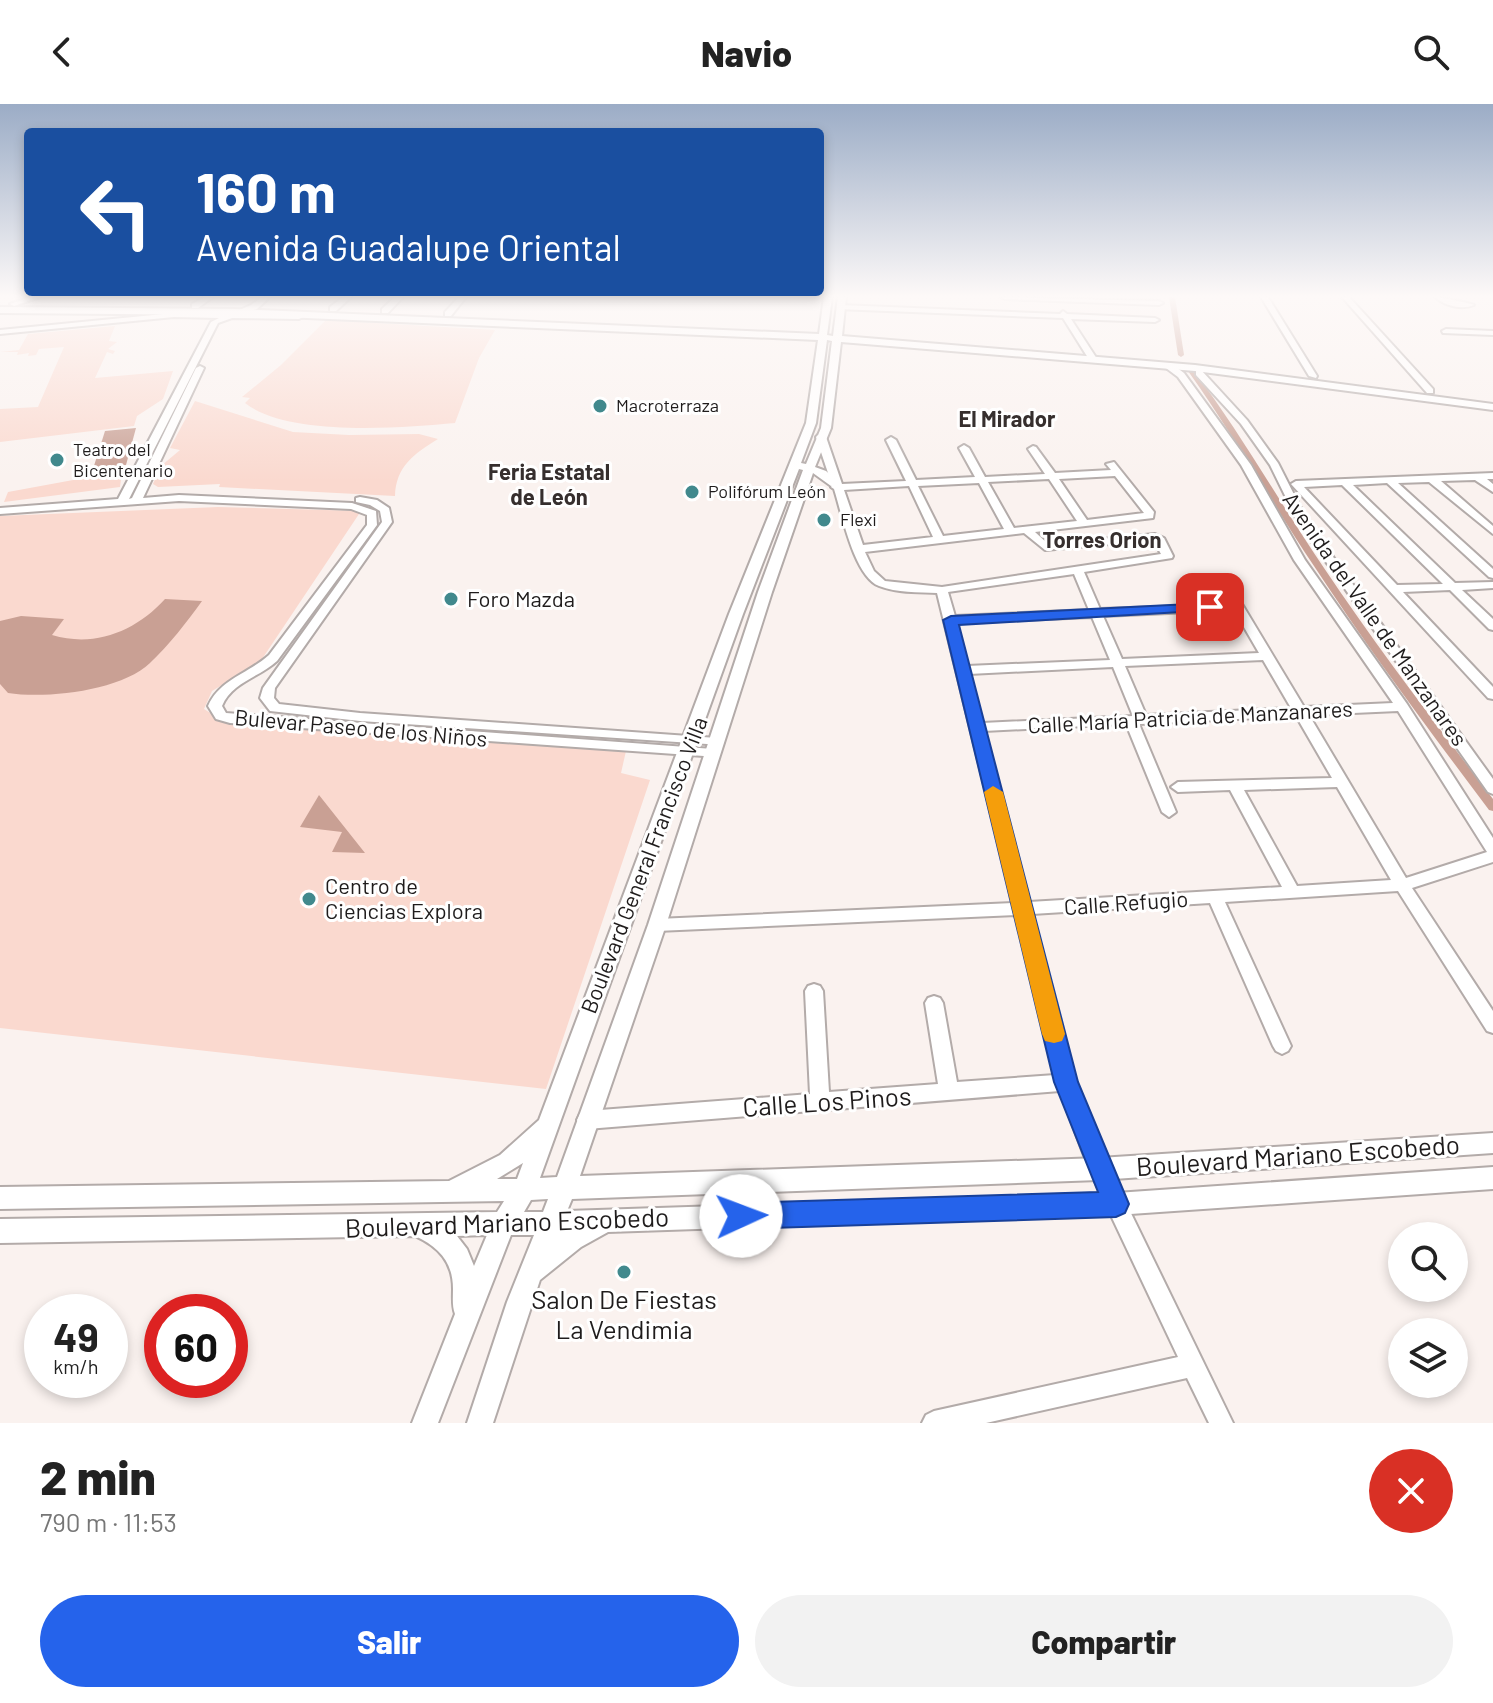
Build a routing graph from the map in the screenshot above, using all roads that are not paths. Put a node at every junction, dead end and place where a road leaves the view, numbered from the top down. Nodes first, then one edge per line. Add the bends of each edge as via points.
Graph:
1 (195, 359) edge
2 (205, 359) edge
3 (827, 359) edge
4 (830, 359) edge
5 (1113, 359) edge
6 (1143, 359) edge
7 (1302, 359) edge
8 (1402, 359) edge
9 (1169, 366) junction
10 (1199, 373) dead end
11 (1313, 376) junction
12 (1430, 391) junction
13 (1493, 399) edge
14 (1493, 407) edge
15 (811, 423) junction
16 (821, 437) junction
17 (891, 440) dead end
18 (964, 448) dead end
19 (1033, 449) dead end
20 (799, 451) junction
21 (809, 468) junction
22 (1051, 476) junction
23 (1477, 476) junction
24 (1493, 476) edge
25 (1431, 478) junction
26 (981, 480) junction
27 (1389, 480) junction
28 (1345, 482) junction
29 (910, 483) junction
30 (836, 486) junction
31 (1493, 489) edge
32 (138, 497) junction
33 (124, 498) junction
34 (0, 508) edge
35 (1084, 523) junction
36 (1026, 530) junction
37 (1493, 531) edge
38 (1011, 532) junction
39 (940, 540) junction
40 (1091, 542) junction
41 (859, 549) junction
42 (1102, 554) dead end
43 (1078, 570) junction
44 (1493, 575) edge
45 (1493, 585) edge
46 (1452, 587) junction
47 (1394, 589) junction
48 (942, 590) junction
49 (1097, 613) junction
50 (951, 620) junction
51 (1493, 626) edge
52 (1268, 656) junction
53 (1119, 663) junction
54 (964, 670) junction
55 (1493, 695) edge
56 (1402, 707) junction
57 (1301, 712) junction
58 (1136, 721) junction
59 (978, 727) junction
60 (473, 732) junction
61 (689, 747) junction
62 (715, 748) junction
63 (1343, 782) junction
64 (1235, 786) junction
65 (1178, 787) dead end
66 (1493, 789) edge
67 (1169, 812) dead end
68 (1493, 853) edge
69 (1402, 885) junction
70 (1292, 891) junction
71 (1215, 897) junction
72 (1022, 909) junction
73 (657, 925) junction
74 (814, 991) dead end
75 (934, 1003) dead end
76 (1493, 1026) edge
77 (1282, 1046) dead end
78 (1066, 1082) junction
79 (949, 1093) junction
80 (820, 1103) junction
81 (587, 1120) junction
82 (546, 1125) junction
83 (1493, 1143) edge
84 (1099, 1169) junction
85 (1493, 1178) edge
86 (565, 1187) junction
87 (524, 1190) junction
88 (449, 1192) junction
89 (0, 1198) edge
90 (1116, 1204) junction
91 (608, 1220) junction
92 (550, 1223) junction
93 (409, 1224) junction
94 (503, 1224) junction
95 (0, 1231) edge
96 (530, 1273) junction
97 (462, 1326) junction
98 (1194, 1365) junction
99 (425, 1423) edge
100 (480, 1423) edge
101 (934, 1423) edge
102 (1221, 1423) edge

1 - 33 street
2 - 32 street
3 - 15 main road, Boulevard General Francisco Villa
4 - 16 main road, Boulevard General Francisco Villa
5 - 9 main road
6 - 11 main road
7 - 11 street
8 - 12 street
9 - 14 main road
9 - 56 street via 1246,465 1300,560
10 - 66 street, Avenida del Valle de Manzanares via 1267,455 1303,522
11 - 12 main road
12 - 13 main road
15 - 16 main road
15 - 20 main road, Boulevard General Francisco Villa
16 - 21 main road, Boulevard General Francisco Villa via 824,464
16 - 30 street
17 - 29 street
18 - 26 street
19 - 22 street
20 - 21 main road via 798,464
20 - 61 main road, Boulevard General Francisco Villa
21 - 30 main road
21 - 62 main road, Boulevard General Francisco Villa
22 - 26 street
22 - 35 street
22 - 35 street via 1114,468 1149,512 1147,517
23 - 24 street
23 - 25 street
23 - 31 street
25 - 27 street
25 - 37 street
26 - 29 street
26 - 38 street
27 - 28 street
27 - 44 street
28 - 46 street
28 - 47 street via 1296,484
29 - 30 street
29 - 39 street
30 - 41 street
32 - 33 street, Bulevar Paseo de los Niños
32 - 60 street, Bulevar Paseo de los Niños via 207,491 380,505 388,516 382,529 269,688 269,704 282,711
32 - 60 street, Bulevar Paseo de los Niños via 293,502 361,507 372,513 372,525 273,658 223,690 217,711 230,719
33 - 34 street, Bulevar Paseo de los Niños
35 - 36 street
36 - 38 street
36 - 40 street via 1045,547
38 - 39 street
39 - 41 street
40 - 42 street
40 - 43 street via 1155,537 1168,553 1163,559
41 - 48 street via 865,568 881,583
43 - 48 street
43 - 49 street
45 - 46 street, Avenida del Valle de Manzanares
46 - 47 street, Avenida del Valle de Manzanares
46 - 51 street
47 - 55 street
48 - 50 street
49 - 50 street
49 - 52 street via 1238,606
49 - 53 street
50 - 54 street
52 - 53 street
52 - 57 street
53 - 54 street
53 - 58 street
54 - 59 street
56 - 57 street, Calle María Patricia de Manzanares
56 - 68 street
57 - 58 street, Calle María Patricia de Manzanares
57 - 63 street
58 - 59 street, Calle María Patricia de Manzanares
58 - 67 street
59 - 72 street
60 - 61 street, Bulevar Paseo de los Niños
61 - 62 street, Bulevar Paseo de los Niños
61 - 82 main road, Boulevard General Francisco Villa
62 - 73 main road, Boulevard General Francisco Villa
63 - 64 street
63 - 69 street
64 - 65 street
64 - 70 street
68 - 69 street, Calle Refugio
69 - 70 street, Calle Refugio
69 - 76 street
70 - 71 street, Calle Refugio
71 - 72 street, Calle Refugio
71 - 77 street
72 - 73 street, Calle Refugio
72 - 78 street
73 - 81 main road, Boulevard General Francisco Villa
74 - 80 street
75 - 79 street
78 - 79 street, Calle Los Pinos
78 - 84 street
79 - 80 street, Calle Los Pinos
80 - 81 street, Calle Los Pinos
81 - 86 main road, Boulevard General Francisco Villa
82 - 87 main road, Boulevard General Francisco Villa
82 - 88 main road via 508,1162
83 - 84 main road, Boulevard Mariano Escobedo
84 - 86 main road, Boulevard Mariano Escobedo
84 - 90 street
85 - 90 main road, Boulevard Mariano Escobedo
86 - 87 main road, Boulevard Mariano Escobedo
86 - 92 main road, Boulevard General Francisco Villa
87 - 88 main road, Boulevard Mariano Escobedo
87 - 94 main road, Boulevard General Francisco Villa
88 - 89 main road, Boulevard Mariano Escobedo
90 - 91 main road, Boulevard Mariano Escobedo
90 - 98 street
91 - 92 main road, Boulevard Mariano Escobedo
91 - 96 main road
92 - 94 main road, Boulevard Mariano Escobedo
92 - 96 main road, Boulevard General Francisco Villa
93 - 94 main road, Boulevard Mariano Escobedo
93 - 95 main road, Boulevard Mariano Escobedo
93 - 97 main road via 442,1238 465,1268
94 - 97 main road, Boulevard General Francisco Villa
96 - 100 main road, Boulevard General Francisco Villa
97 - 99 main road, Boulevard General Francisco Villa
98 - 101 street
98 - 102 street

